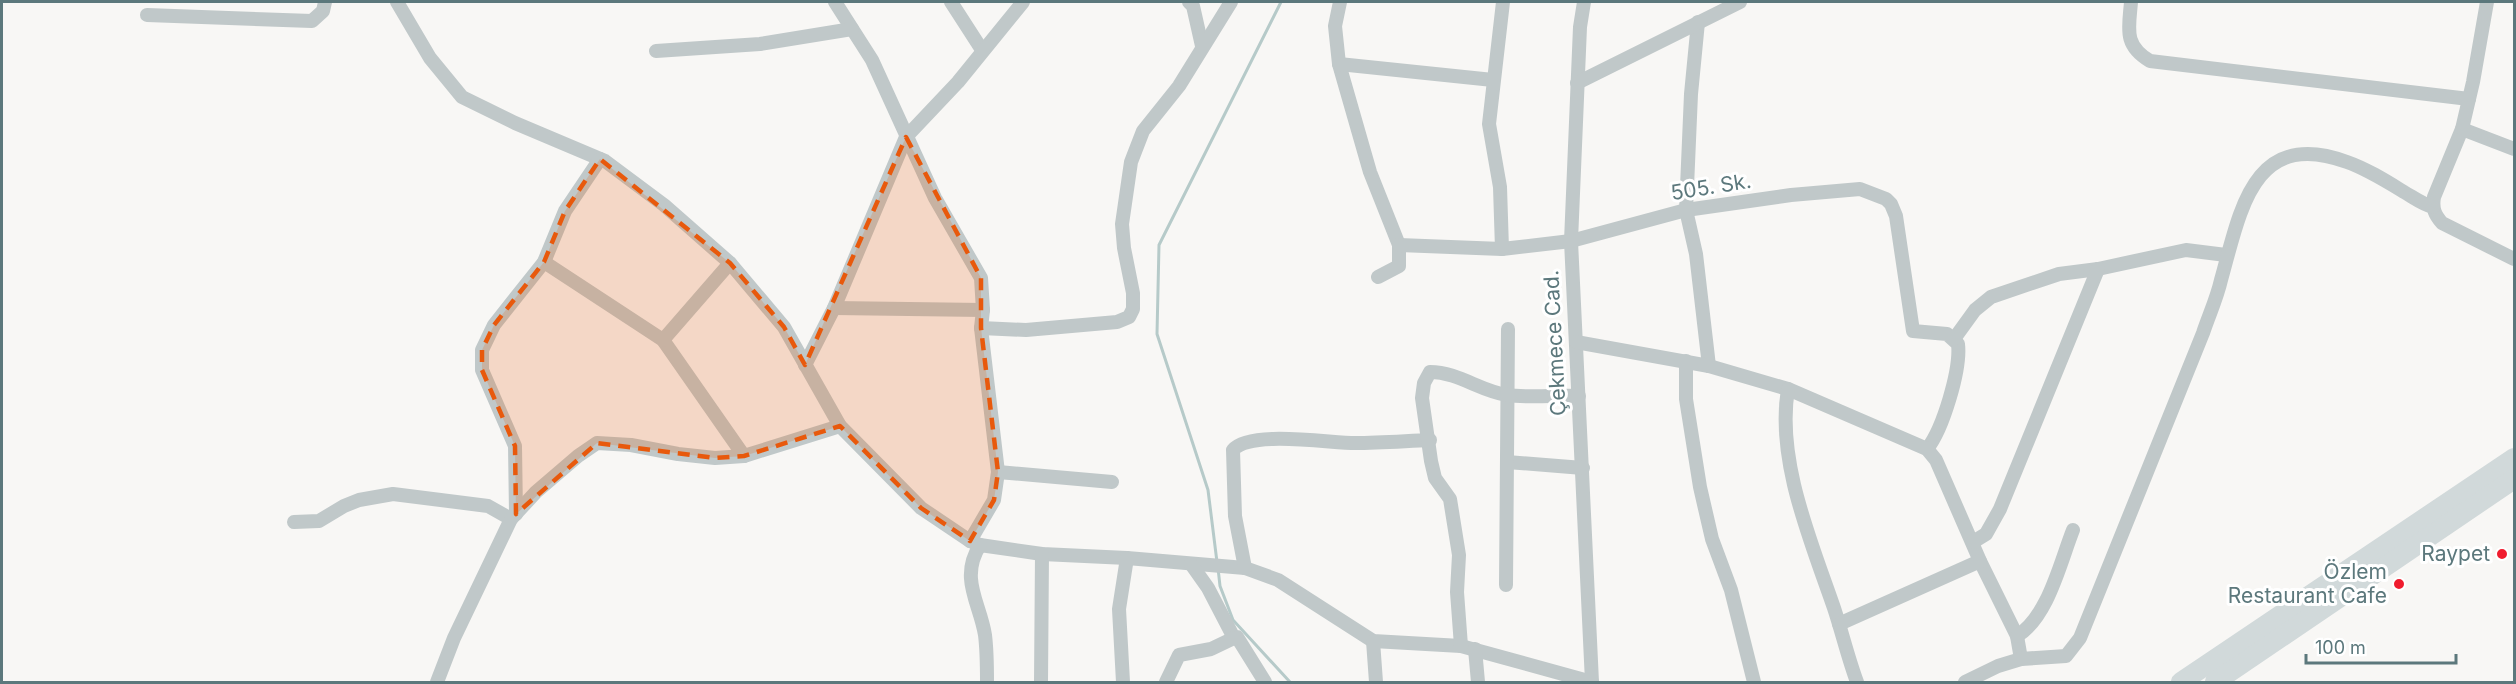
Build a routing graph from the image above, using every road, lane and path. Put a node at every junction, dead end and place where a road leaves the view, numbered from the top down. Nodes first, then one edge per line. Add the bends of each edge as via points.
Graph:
1 (325, 2) edge
2 (397, 2) edge
3 (836, 2) edge
4 (951, 2) edge
5 (1023, 2) edge
6 (1189, 2) edge
7 (1232, 2) edge
8 (1340, 2) edge
9 (1503, 2) edge
10 (1584, 2) edge
11 (1740, 2) edge
12 (2131, 2) edge
13 (2487, 2) edge
14 (147, 15) dead end
15 (1698, 22) junction
16 (852, 29) junction
17 (1202, 46) junction
18 (982, 50) junction
19 (656, 51) dead end
20 (1339, 64) junction
21 (1493, 80) junction
22 (1577, 83) junction
23 (2469, 99) junction
24 (2462, 129) junction
25 (906, 137) junction
26 (2514, 149) edge
27 (600, 159) junction
28 (2433, 207) junction
29 (1686, 210) junction
30 (1571, 241) junction
31 (1399, 245) junction
32 (1502, 249) junction
33 (2226, 255) junction
34 (2514, 259) edge
35 (544, 262) junction
36 (730, 263) junction
37 (2098, 268) junction
38 (1378, 277) dead end
39 (834, 308) junction
40 (983, 310) junction
41 (981, 328) junction
42 (1508, 329) dead end
43 (1954, 339) junction
44 (663, 340) junction
45 (1576, 342) junction
46 (1686, 361) junction
47 (805, 365) junction
48 (1709, 366) junction
49 (1788, 389) junction
50 (1508, 395) junction
51 (1578, 396) junction
52 (840, 426) junction
53 (1430, 440) junction
54 (1927, 449) junction
55 (744, 456) junction
56 (2514, 458) edge
57 (1507, 462) junction
58 (1583, 468) junction
59 (998, 472) junction
60 (2514, 480) edge
61 (1112, 482) dead end
62 (513, 517) junction
63 (294, 522) dead end
64 (2073, 530) dead end
65 (1973, 542) junction
66 (975, 543) junction
67 (1042, 554) junction
68 (1127, 558) junction
69 (1980, 561) junction
70 (1191, 564) junction
71 (1245, 568) junction
72 (1506, 585) dead end
73 (1839, 624) junction
74 (2017, 636) junction
75 (1234, 638) junction
76 (1373, 641) junction
77 (1468, 648) junction
78 (2021, 659) junction
79 (437, 682) edge
80 (987, 682) edge
81 (1041, 682) edge
82 (1123, 682) edge
83 (1166, 682) edge
84 (1265, 682) edge
85 (1376, 682) edge
86 (1478, 682) edge
87 (1592, 682) edge
88 (1755, 682) edge
89 (1857, 682) edge
90 (1965, 682) edge
91 (2181, 682) edge
92 (2215, 682) edge

1 - 14 street via 323,11 312,21
2 - 27 street via 430,58 462,97
3 - 16 street
4 - 18 street
5 - 18 street
6 - 17 street
7 - 17 street
8 - 20 street via 1335,26
9 - 21 street
10 - 22 street, Çekmece Cad.
11 - 15 street
12 - 23 street via 2128,37 2150,61
13 - 23 street
15 - 22 street
15 - 29 street
16 - 19 street via 760,44
16 - 25 street via 872,60
17 - 41 street via 1179,86 1143,130 1131,162 1122,224 1133,293 1129,317 1117,322 1026,330
18 - 25 street
20 - 21 street
20 - 31 street via 1370,172
21 - 32 street via 1489,124 1500,187
22 - 30 street, Çekmece Cad.
23 - 24 street
24 - 26 street
24 - 28 street
25 - 39 street
25 - 40 street via 935,198 981,278
27 - 35 street via 565,211
27 - 36 street via 664,205
28 - 33 street via 2346,162 2296,155 2268,168 2254,182
28 - 34 street via 2442,223
29 - 30 street, 505. Sk.
29 - 43 street, 505. Sk. via 1860,189 1886,199 1896,216 1913,331 1939,332
29 - 48 street
30 - 32 street, 505. Sk.
30 - 45 street, Çekmece Cad.
31 - 32 street, 505. Sk.
31 - 38 street via 1399,266
33 - 37 street via 2186,250
33 - 78 street via 2221,283 2203,333 2080,638 2066,656
35 - 44 street
35 - 62 street via 494,325 482,350 482,370 515,446
36 - 44 street
36 - 47 street via 784,327
37 - 43 street via 2059,274 2000,293 1975,310
37 - 65 street via 2000,509 1986,534
39 - 40 street
39 - 47 street
40 - 41 street
41 - 59 street
42 - 50 street
43 - 54 street via 1959,350 1955,372 1938,430
44 - 55 street
45 - 46 street
45 - 51 street, Çekmece Cad.
46 - 48 street
46 - 88 street via 1686,399 1700,487
47 - 52 street
48 - 49 street
49 - 54 street
49 - 73 street via 1788,460
50 - 51 street
50 - 53 street via 1482,389 1449,374 1430,372 1422,398
50 - 57 street
51 - 58 street, Çekmece Cad.
52 - 55 street
52 - 66 street via 921,508
53 - 71 street via 1356,443 1272,439 1237,446 1233,450 1235,516
53 - 77 street via 1435,478 1450,499 1459,555 1457,592
54 - 65 street via 1936,460
55 - 62 street via 715,458 597,443 544,485
56 - 91 highway
57 - 58 street
57 - 72 street
58 - 87 street, Çekmece Cad.
59 - 61 street
59 - 66 street via 994,500
60 - 92 highway
62 - 63 street via 488,506 393,494 359,500 320,521
62 - 79 street
64 - 74 street via 2040,614
65 - 69 street
66 - 67 street
66 - 80 street via 970,578 985,634
67 - 68 street
67 - 81 street
68 - 70 street
68 - 82 street via 1119,609
69 - 73 street
69 - 74 street
70 - 71 street
70 - 75 street
71 - 76 street via 1278,580
73 - 89 street
74 - 78 street
75 - 83 street via 1211,650 1179,655
75 - 84 street
76 - 77 street
76 - 85 street
77 - 86 street
77 - 87 street
78 - 90 street

